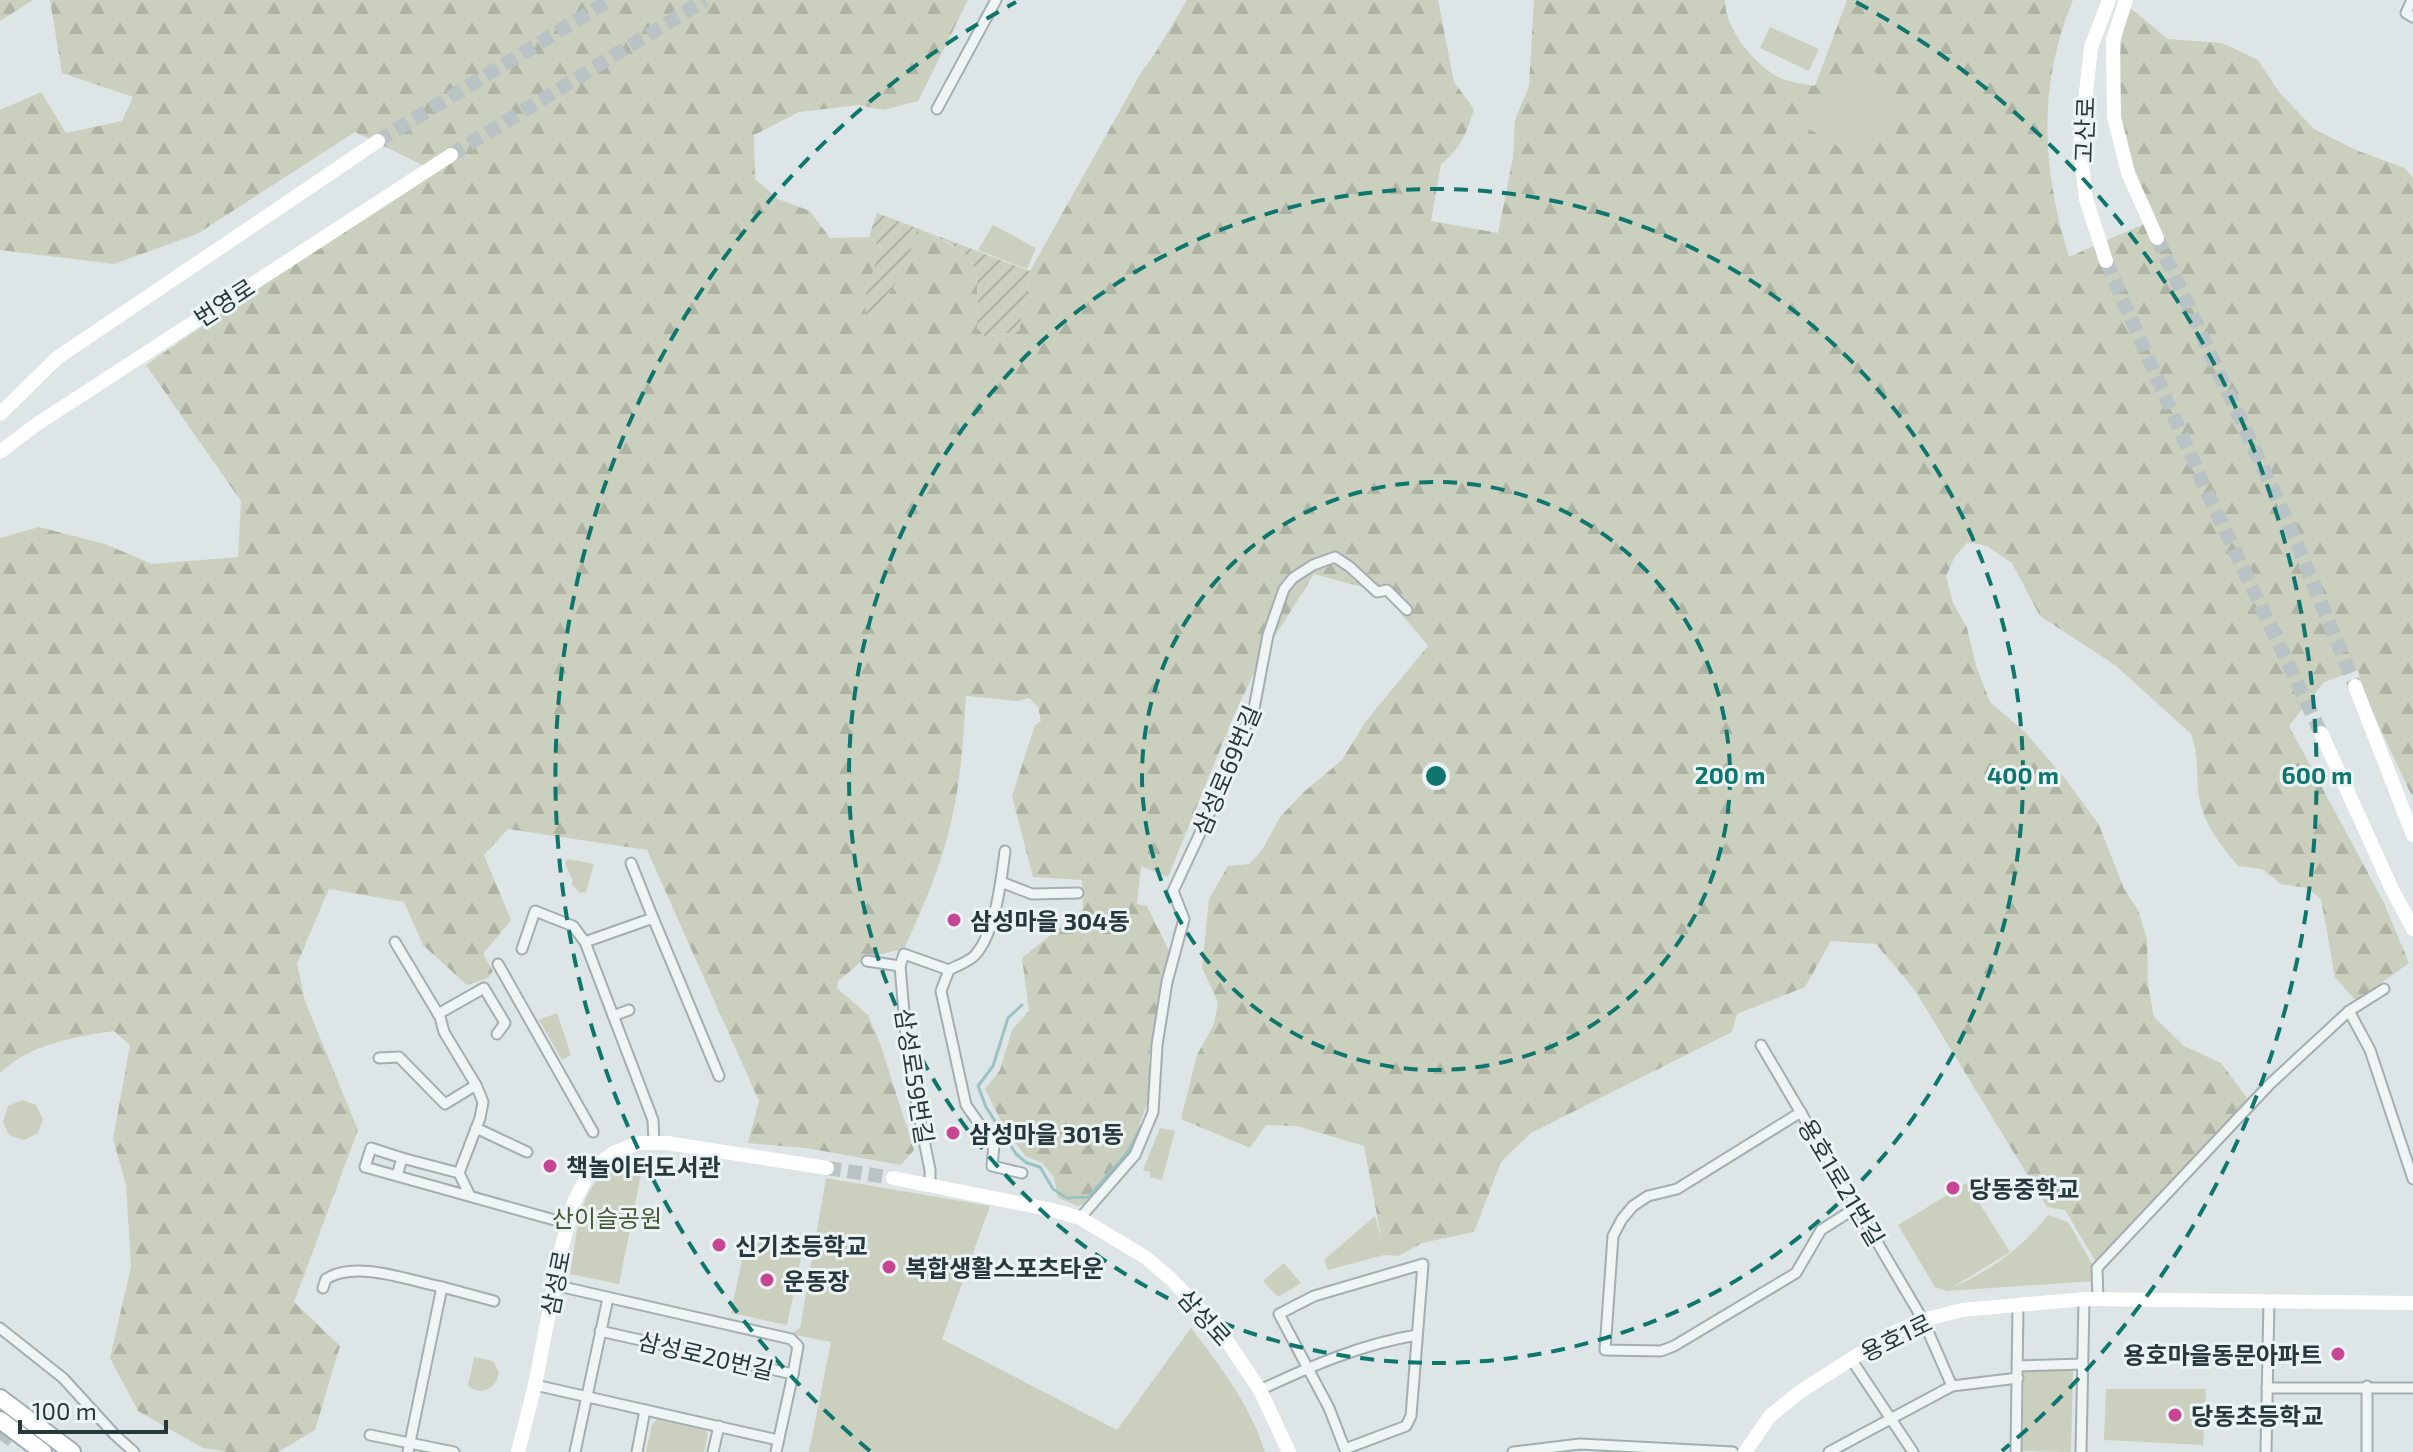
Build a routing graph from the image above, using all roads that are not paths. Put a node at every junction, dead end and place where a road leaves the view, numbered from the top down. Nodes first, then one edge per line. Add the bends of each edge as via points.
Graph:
1 (996, 0) edge
2 (2109, 0) edge
3 (2126, 0) edge
4 (2412, 0) edge
5 (2413, 17) edge
6 (937, 109) dead end
7 (378, 141) tunnel mouth
8 (451, 155) tunnel mouth
9 (2157, 238) tunnel mouth
10 (2106, 261) tunnel mouth
11 (0, 414) edge
12 (0, 452) edge
13 (1407, 610) dead end
14 (2355, 686) tunnel mouth
15 (2321, 733) tunnel mouth
16 (2413, 835) edge
17 (1005, 851) dead end
18 (631, 863) dead end
19 (1001, 882) junction
20 (1078, 893) dead end
21 (653, 918) junction
22 (2413, 929) edge
23 (395, 942) dead end
24 (585, 942) junction
25 (522, 949) dead end
26 (867, 961) dead end
27 (498, 964) dead end
28 (900, 966) junction
29 (949, 970) junction
30 (2384, 989) dead end
31 (629, 1010) dead end
32 (2349, 1011) junction
33 (438, 1014) junction
34 (613, 1016) junction
35 (497, 1034) dead end
36 (1761, 1045) dead end
37 (379, 1058) dead end
38 (719, 1076) dead end
39 (476, 1085) junction
40 (1801, 1112) junction
41 (476, 1128) junction
42 (593, 1132) dead end
43 (654, 1143) junction
44 (527, 1152) dead end
45 (402, 1158) junction
46 (827, 1168) tunnel mouth
47 (459, 1173) junction
48 (1022, 1173) dead end
49 (397, 1176) junction
50 (893, 1178) tunnel mouth
51 (2413, 1179) edge
52 (930, 1186) junction
53 (470, 1196) junction
54 (1857, 1207) junction
55 (1080, 1218) junction
56 (568, 1224) junction
57 (554, 1285) junction
58 (442, 1287) junction
59 (323, 1288) dead end
60 (608, 1298) junction
61 (2091, 1300) junction
62 (494, 1301) dead end
63 (2269, 1301) junction
64 (2413, 1303) edge
65 (2018, 1305) junction
66 (1923, 1320) junction
67 (0, 1328) edge
68 (600, 1331) junction
69 (1417, 1335) junction
70 (1851, 1359) junction
71 (2083, 1364) junction
72 (2018, 1366) junction
73 (1308, 1367) junction
74 (793, 1374) junction
75 (2018, 1378) junction
76 (535, 1385) junction
77 (1952, 1386) junction
78 (2367, 1386) junction
79 (2267, 1388) junction
80 (2413, 1388) edge
81 (1260, 1390) junction
82 (586, 1397) junction
83 (0, 1398) edge
84 (645, 1410) junction
85 (1889, 1418) junction
86 (0, 1420) edge
87 (719, 1426) junction
88 (370, 1435) dead end
89 (13, 1440) tunnel mouth
90 (778, 1440) junction
91 (409, 1448) edge
92 (1580, 1448) edge
93 (1346, 1450) edge
94 (29, 1452) edge
95 (43, 1452) edge
96 (72, 1452) edge
97 (134, 1452) edge
98 (454, 1452) edge
99 (518, 1452) edge
100 (575, 1452) edge
101 (637, 1452) edge
102 (713, 1452) edge
103 (776, 1452) edge
104 (1289, 1452) edge
105 (1513, 1452) edge
106 (1733, 1452) edge
107 (1745, 1452) edge
108 (1829, 1452) edge
109 (1913, 1452) edge
110 (2016, 1452) edge
111 (2081, 1452) edge
112 (2266, 1452) edge
113 (2367, 1452) edge

1 - 6 street
2 - 10 street, 고산로 via 2091,47 2080,147 2086,199
3 - 9 street, 고산로 via 2113,40 2114,117 2128,173
4 - 5 street via 2406,13
7 - 11 street, 번영로 via 57,358
8 - 12 street, 번영로
13 - 55 street, 삼성로69번길 via 1387,590 1377,592 1335,557 1313,565 1284,589 1268,635 1252,719 1233,740 1232,765 1173,891 1184,919 1167,982 1153,1112 1135,1155
14 - 16 street
15 - 22 street
17 - 19 street
18 - 21 street
19 - 20 street via 1032,894
19 - 29 street via 987,936 975,957
21 - 24 street
21 - 38 street
23 - 33 street
24 - 25 street via 573,926 535,911
24 - 34 street
26 - 28 street
27 - 42 street
28 - 29 street, 삼성로59번길 via 904,954
28 - 52 street, 삼성로59번길 via 908,1060
29 - 48 street via 941,991 966,1105 994,1145 992,1166
30 - 32 street
31 - 34 street
32 - 51 street via 2370,1050
32 - 61 street via 2271,1083 2097,1268
33 - 35 street via 484,988 505,1023
33 - 39 street
34 - 43 street via 653,1120
36 - 40 street, 용호1로21번길
37 - 39 street via 399,1057 445,1104
39 - 41 street via 483,1102
40 - 54 street, 용호1로21번길
40 - 54 street via 1677,1189 1648,1196 1622,1219 1613,1236 1605,1350 1661,1351 1674,1346 1796,1273 1821,1230
41 - 44 street
41 - 47 street
43 - 46 street, 삼성로
43 - 56 street, 삼성로 via 613,1153 589,1172
45 - 47 street
45 - 49 street
45 - 49 street via 371,1148 365,1167
47 - 53 street
49 - 53 street
50 - 52 street, 삼성로
52 - 55 street, 삼성로
53 - 56 street
54 - 66 street, 용호1로21번길
55 - 81 street, 삼성로 via 1170,1278 1219,1329
56 - 57 street, 삼성로
57 - 60 street
57 - 76 street, 삼성로
58 - 59 street via 354,1269 338,1271
58 - 62 street
58 - 91 street
60 - 68 street
60 - 74 street via 795,1340
61 - 63 street, 용호1로
61 - 65 street, 용호1로
61 - 71 street
63 - 64 street, 용호1로
63 - 79 street
65 - 66 street, 용호1로
65 - 72 street
66 - 70 street, 용호1로
66 - 77 street, 용호1로21번길
67 - 97 street via 63,1378
68 - 74 street, 삼성로20번길
68 - 82 street
69 - 73 street
69 - 73 street via 1423,1264 1314,1296 1279,1314
69 - 93 street via 1406,1426
70 - 85 street
70 - 107 street, 용호1로 via 1770,1416
71 - 72 street
71 - 111 street
72 - 75 street
73 - 81 street
73 - 93 street
74 - 90 street, 삼성로20번길
75 - 77 street
75 - 110 street
76 - 82 street
76 - 99 street, 삼성로
77 - 85 street
78 - 79 street
78 - 80 street
78 - 113 street
79 - 112 street
81 - 104 street, 삼성로
82 - 84 street
82 - 100 street
83 - 96 main road
84 - 87 street
84 - 101 street
85 - 108 street
85 - 109 street
86 - 95 main road
87 - 90 street
87 - 102 street
88 - 91 street
89 - 94 main road
90 - 103 street, 삼성로20번길
91 - 98 street
92 - 105 street
92 - 106 street

